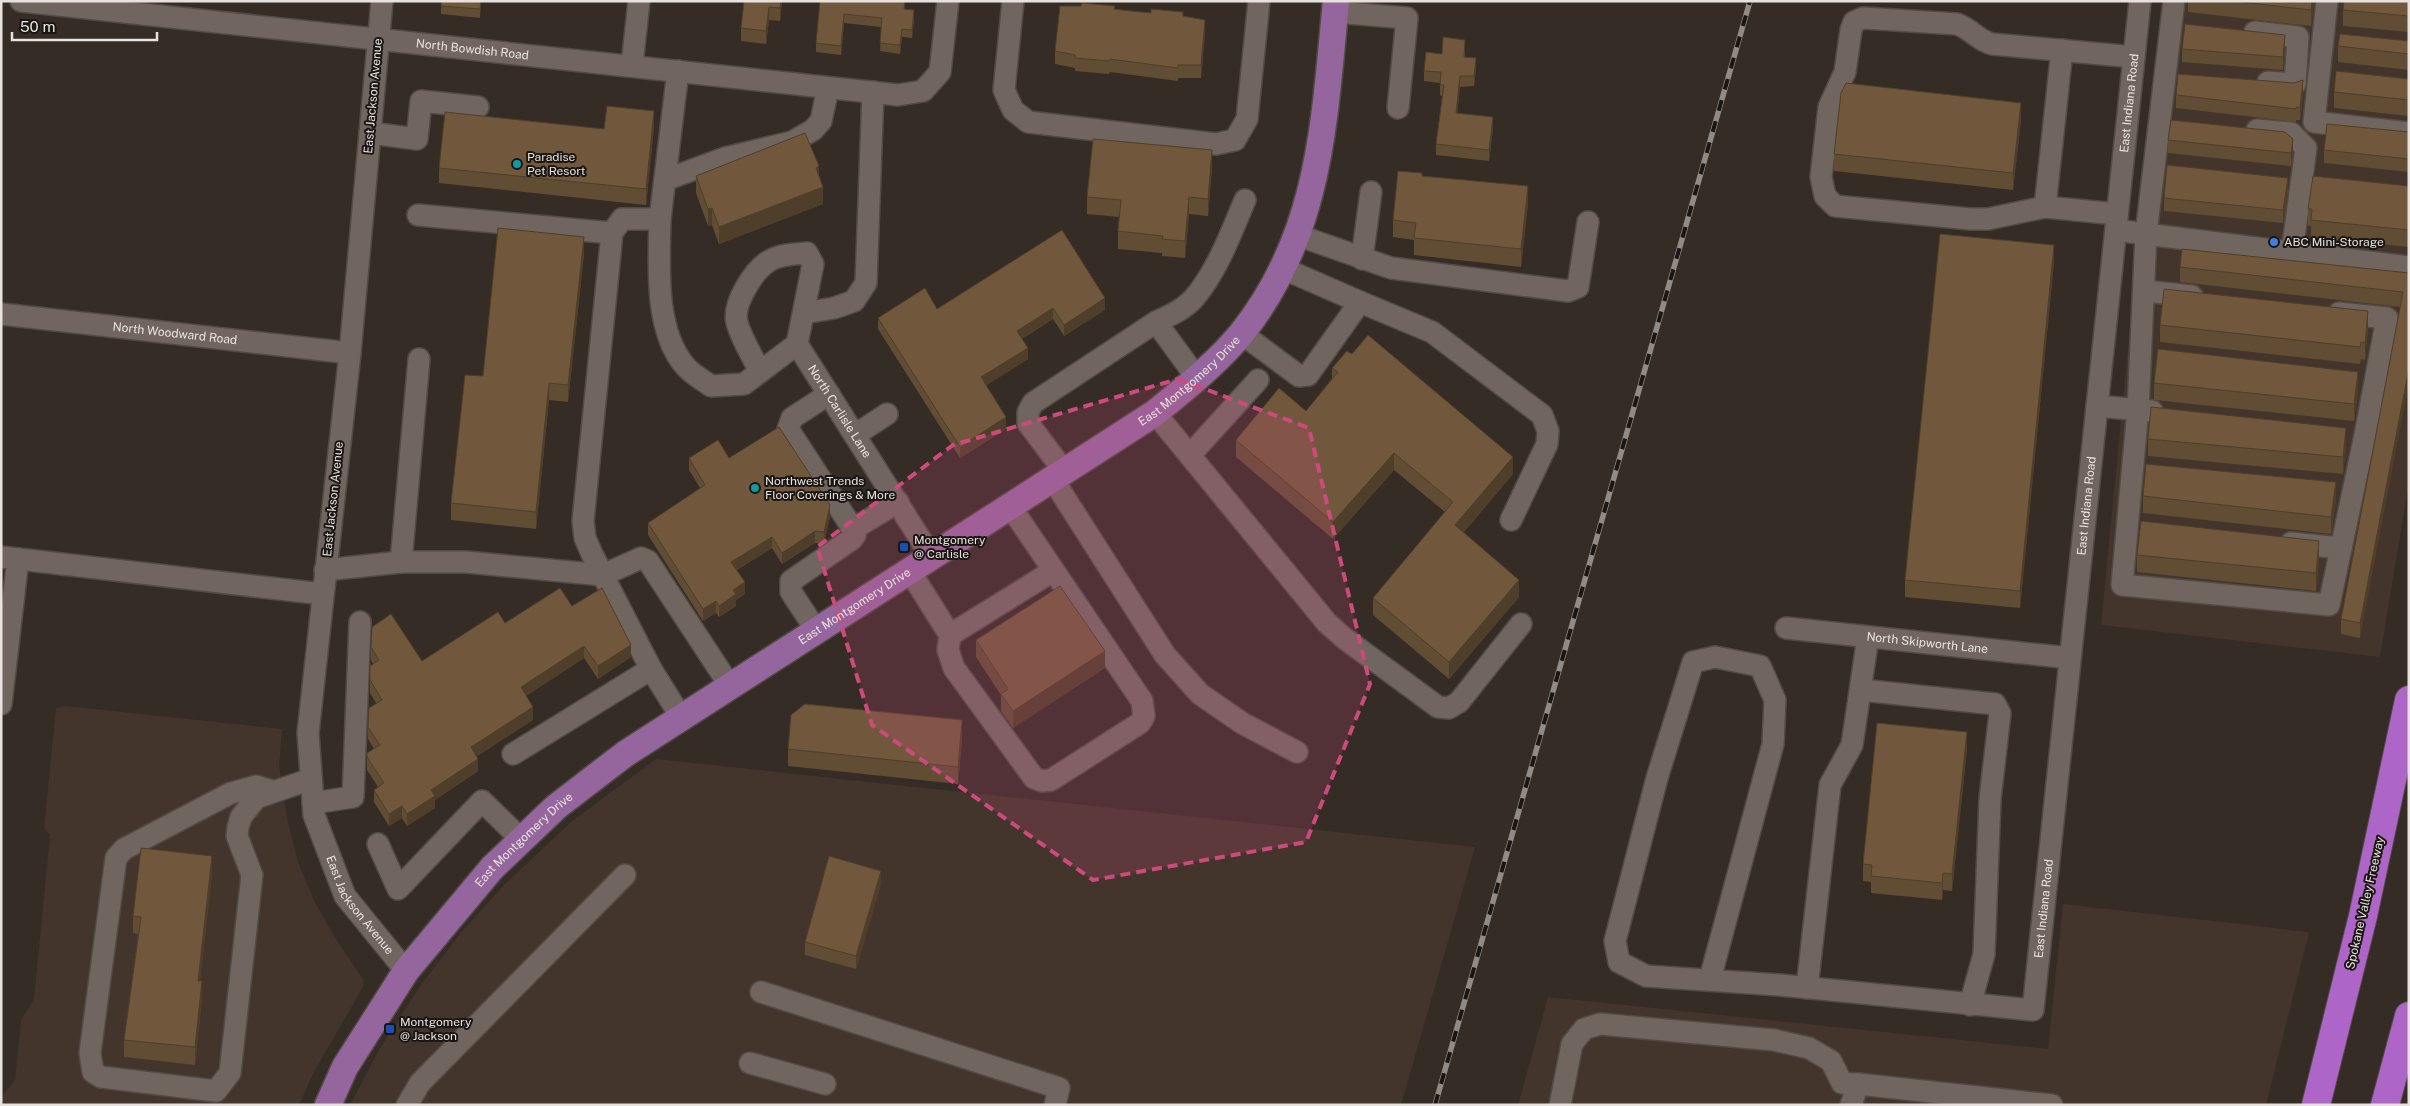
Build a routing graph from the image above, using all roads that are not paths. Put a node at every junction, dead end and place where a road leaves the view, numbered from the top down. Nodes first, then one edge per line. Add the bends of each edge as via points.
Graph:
1 (21, 1) edge
2 (382, 1) edge
3 (639, 1) edge
4 (948, 1) edge
5 (1013, 1) edge
6 (1259, 1) edge
7 (2140, 1) edge
8 (2174, 1) edge
9 (2327, 1) edge
10 (1335, 7) edge
11 (2230, 30) edge
12 (378, 41) junction
13 (2062, 50) junction
14 (2134, 57) junction
15 (632, 65) junction
16 (678, 71) junction
17 (2245, 80) edge
18 (828, 88) junction
19 (873, 92) junction
20 (478, 107) dead end
21 (1398, 108) dead end
22 (2235, 127) edge
23 (370, 133) junction
24 (2409, 133) edge
25 (665, 180) junction
26 (1371, 192) dead end
27 (1245, 200) dead end
28 (2045, 207) junction
29 (418, 215) dead end
30 (660, 219) junction
31 (1588, 222) dead end
32 (2117, 222) junction
33 (612, 233) junction
34 (2146, 234) junction
35 (1297, 235) junction
36 (2292, 252) junction
37 (1362, 259) junction
38 (2409, 267) edge
39 (1282, 268) junction
40 (2145, 291) junction
41 (2213, 298) edge
42 (1360, 302) junction
43 (2319, 311) edge
44 (804, 313) junction
45 (1, 314) edge
46 (1156, 322) junction
47 (1241, 333) junction
48 (798, 344) junction
49 (350, 353) junction
50 (419, 359) dead end
51 (760, 372) junction
52 (1197, 378) junction
53 (1258, 380) dead end
54 (829, 394) junction
55 (2097, 406) junction
56 (2138, 409) junction
57 (2167, 412) edge
58 (1155, 413) junction
59 (887, 414) dead end
60 (855, 435) junction
61 (1190, 455) junction
62 (1058, 475) junction
63 (898, 502) junction
64 (1010, 506) junction
65 (1511, 520) dead end
66 (853, 529) junction
67 (2274, 541) edge
68 (2341, 548) junction
69 (932, 556) junction
70 (10, 558) edge
71 (401, 562) junction
72 (325, 570) junction
73 (909, 570) junction
74 (1053, 571) junction
75 (603, 575) junction
76 (323, 594) junction
77 (360, 622) dead end
78 (1521, 624) dead end
79 (1786, 628) dead end
80 (816, 630) junction
81 (950, 635) junction
82 (1868, 637) junction
83 (2070, 658) junction
84 (651, 669) junction
85 (730, 686) junction
86 (1861, 690) junction
87 (2409, 700) edge
88 (1, 704) edge
89 (681, 717) junction
90 (1297, 752) dead end
91 (512, 754) dead end
92 (311, 779) junction
93 (272, 791) junction
94 (312, 803) junction
95 (522, 840) junction
96 (378, 844) dead end
97 (625, 875) dead end
98 (406, 971) junction
99 (1710, 979) junction
100 (1807, 988) junction
101 (761, 992) dead end
102 (1970, 1005) junction
103 (2409, 1016) edge
104 (750, 1063) dead end
105 (825, 1084) dead end
106 (1858, 1084) junction
107 (332, 1103) edge
108 (407, 1105) edge
109 (1054, 1105) edge
110 (1560, 1105) edge
111 (1851, 1105) edge
112 (2052, 1105) edge
113 (2316, 1105) edge
114 (2386, 1105) edge

1 - 12 street, North Bowdish Road
2 - 12 street, East Jackson Avenue
3 - 15 street
4 - 19 street, North Bowdish Road via 940,72 923,91 898,95
5 - 6 street via 1004,90 1013,110 1028,122 1216,144 1234,140 1248,119
7 - 14 street, East Indiana Road
8 - 34 street via 2182,24 2164,165
9 - 24 street via 2333,37 2329,74 2314,122
10 - 21 street via 1407,18
10 - 35 main road, East Montgomery Drive via 1321,150 1307,209
11 - 17 street via 2298,37 2294,84
12 - 15 street, North Bowdish Road
12 - 23 street, East Jackson Avenue
13 - 14 street
13 - 28 street
13 - 28 street via 1992,44 1958,24 1863,18 1854,22 1845,72 1829,107 1821,177 1825,196 1835,206 1970,219 1988,219
14 - 32 street, East Indiana Road
15 - 16 street, North Bowdish Road
16 - 18 street, North Bowdish Road
16 - 25 street
18 - 19 street, North Bowdish Road
18 - 25 street via 821,121 813,130 792,142 725,158
19 - 44 street via 866,282 854,301
20 - 23 street via 422,101 416,139
22 - 36 street via 2291,133 2306,148
23 - 49 street, East Jackson Avenue
25 - 30 street
26 - 37 street
27 - 46 street via 1222,254 1194,298 1175,313
28 - 32 street
29 - 33 street
30 - 33 street via 622,219
30 - 51 street via 658,284 668,336 686,367 711,386 744,384
31 - 37 street via 1578,287 1568,291 1391,268
32 - 34 street
32 - 55 street, East Indiana Road
33 - 75 street via 583,521 585,538
34 - 36 street
34 - 40 street
35 - 37 street
35 - 39 main road, East Montgomery Drive
36 - 38 street
39 - 42 street
39 - 47 main road, East Montgomery Drive
40 - 41 street
40 - 56 street via 2151,353
42 - 47 street via 1308,375 1299,376
42 - 65 street via 1432,332 1542,415 1548,431 1547,444
43 - 68 street via 2387,318 2366,377 2344,487
44 - 48 street
44 - 51 street via 813,264 807,253 770,260 753,275 741,298 737,322
45 - 49 street, North Woodward Road
46 - 52 street
46 - 62 street via 1033,403 1028,412 1028,424
47 - 52 main road, East Montgomery Drive
48 - 51 street
48 - 54 street, North Carlisle Lane
49 - 72 street, East Jackson Avenue
50 - 71 street
52 - 58 main road, East Montgomery Drive
53 - 61 street
54 - 60 street, North Carlisle Lane
54 - 66 street via 792,418 788,429
55 - 56 street
55 - 83 street, East Indiana Road
56 - 57 street
56 - 68 street via 2142,468 2138,525 2122,585 2329,605
58 - 61 street
58 - 62 main road, East Montgomery Drive
59 - 60 street
60 - 63 street, North Carlisle Lane
61 - 78 street via 1327,623 1438,707 1450,708 1459,702
62 - 64 main road, East Montgomery Drive
62 - 90 street via 1166,655 1200,694 1242,723
63 - 66 street
63 - 69 street, North Carlisle Lane
64 - 69 main road, East Montgomery Drive
64 - 74 street
66 - 80 street via 852,539 791,581 791,592
67 - 68 street
69 - 73 main road, East Montgomery Drive
70 - 76 street
70 - 88 street
71 - 72 street
71 - 75 street via 466,562
72 - 76 street, East Jackson Avenue
73 - 80 main road, East Montgomery Drive
73 - 81 street
74 - 81 street
74 - 81 street via 1144,707 1144,716 1140,723 1051,780 1034,778 954,668 948,650
75 - 84 street
75 - 85 street via 634,559 648,561
76 - 92 street, East Jackson Avenue via 308,733
77 - 94 street via 353,797
79 - 82 street, North Skipworth Lane
80 - 85 main road, East Montgomery Drive
82 - 83 street, North Skipworth Lane
82 - 86 street
83 - 102 street, East Indiana Road via 2033,1010
84 - 89 street
84 - 91 street
85 - 89 main road, East Montgomery Drive
86 - 100 street via 1852,745 1830,785
86 - 102 street via 1995,704 2000,713 1990,799 1984,954
87 - 113 highway, Spokane Valley Freeway via 2363,916
89 - 95 main road, East Montgomery Drive via 624,754 556,807
92 - 93 street
92 - 94 street, East Jackson Avenue
93 - 93 street via 256,798 241,817 238,827 237,836 252,875 230,1073 216,1091 100,1077 93,1072 90,1053 116,858 124,849 231,793 256,786
94 - 98 street, East Jackson Avenue via 345,896
95 - 96 street via 482,801 398,889
95 - 98 main road, East Montgomery Drive via 492,868
97 - 108 street via 420,1082
98 - 107 main road, East Montgomery Drive via 345,1067
99 - 99 street via 1646,976 1619,962 1615,941 1657,778 1692,662 1714,658 1760,666 1775,700 1773,744
99 - 100 street
100 - 102 street
101 - 109 street via 1059,1088
103 - 114 highway
104 - 105 street
106 - 110 street via 1842,1083 1831,1061 1809,1048 1774,1040 1600,1024 1584,1029 1572,1044
106 - 111 street
106 - 112 street

